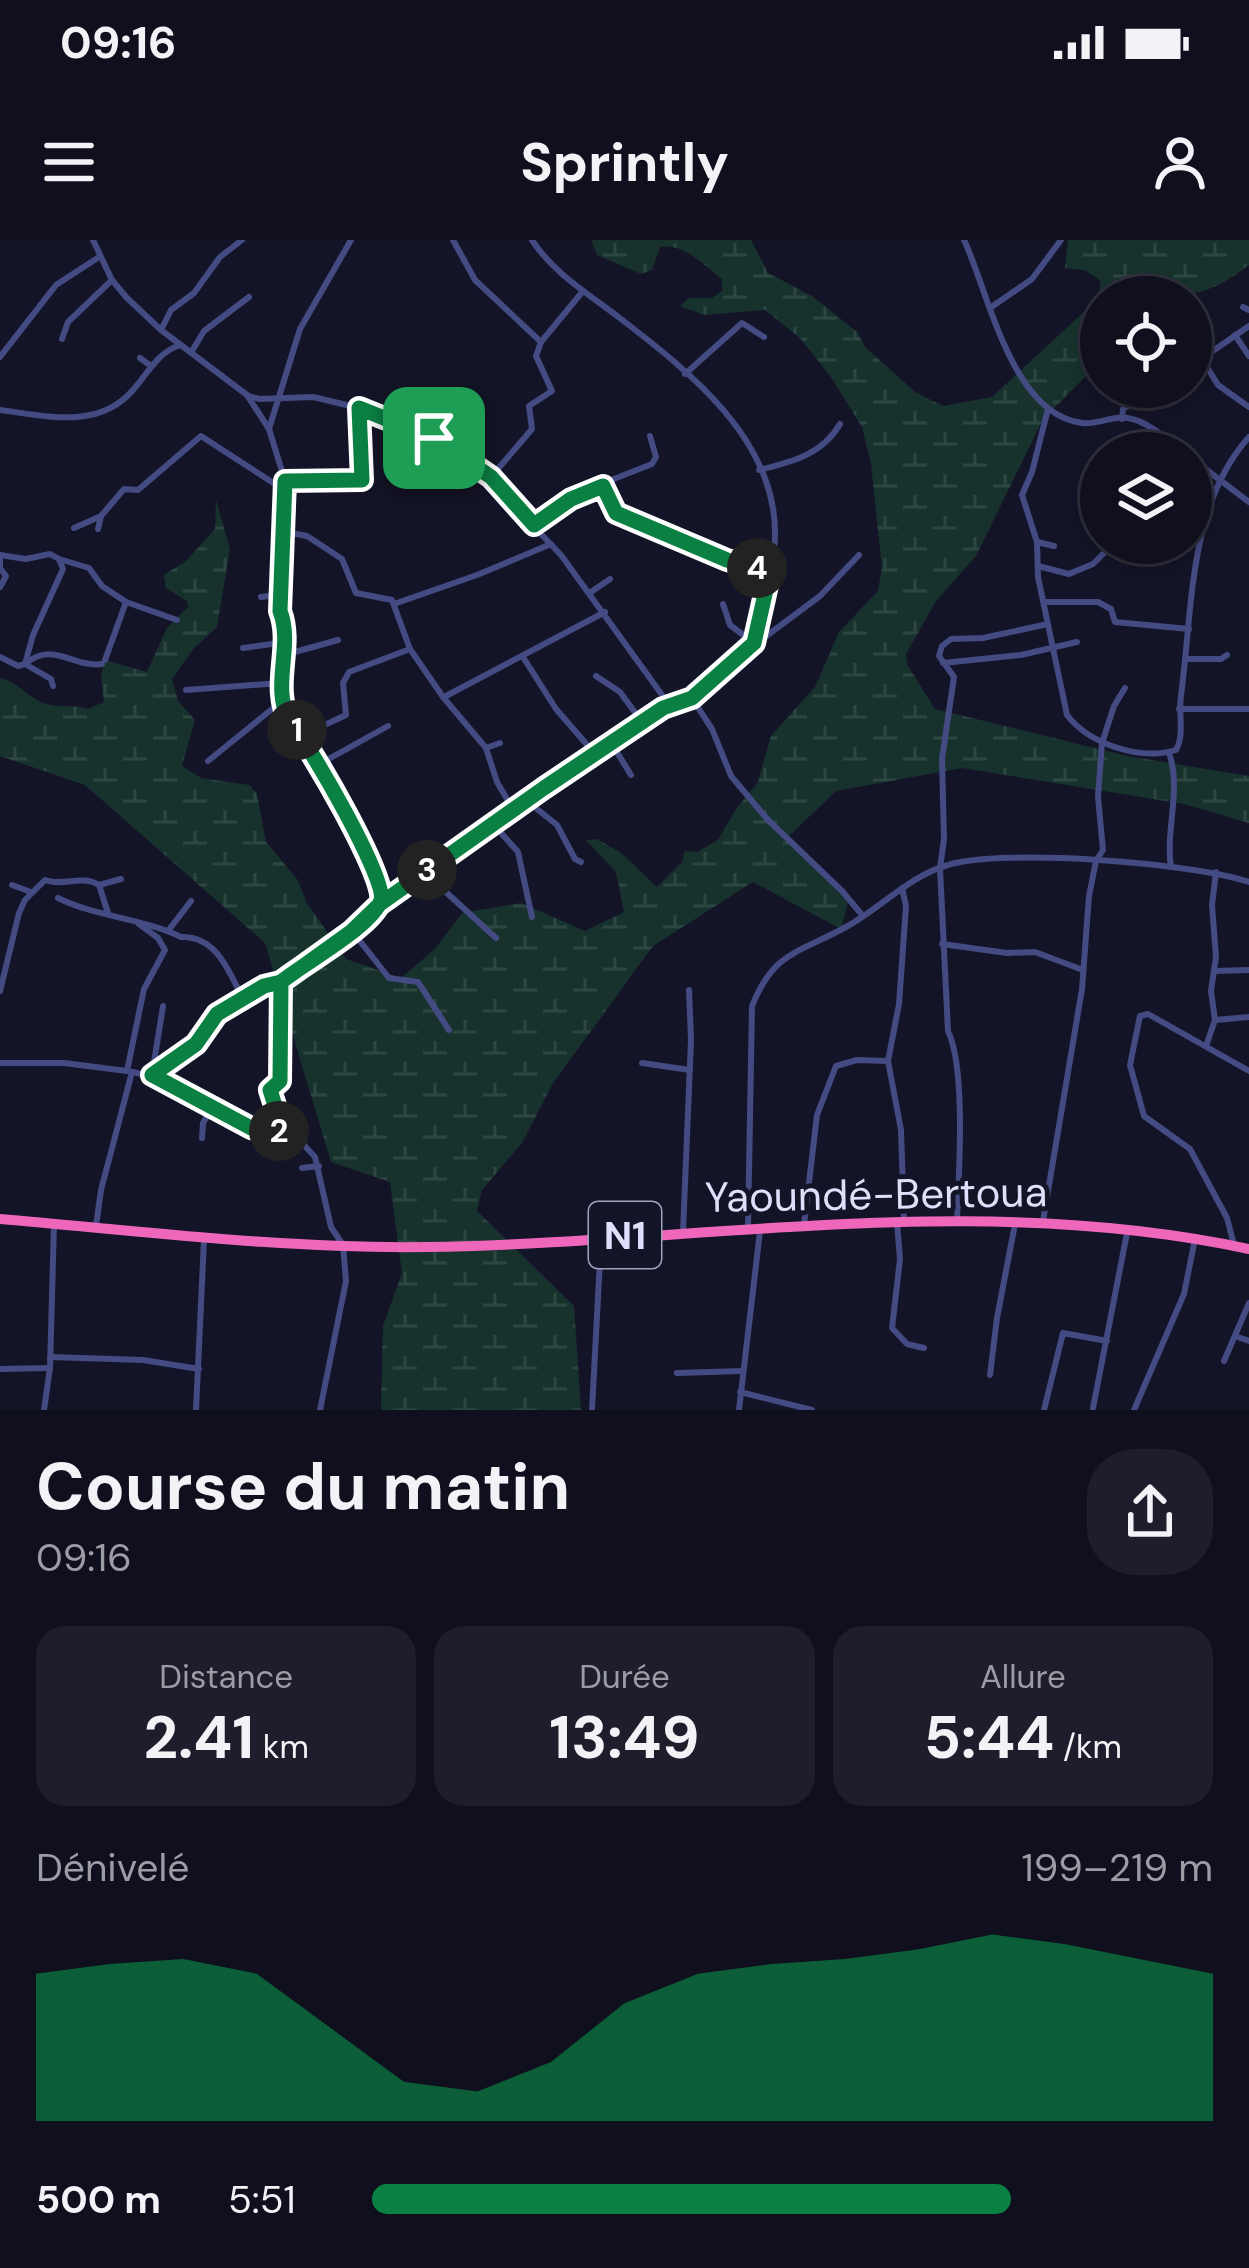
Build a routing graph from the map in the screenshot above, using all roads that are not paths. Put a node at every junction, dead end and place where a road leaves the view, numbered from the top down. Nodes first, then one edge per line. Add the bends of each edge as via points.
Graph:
1 (93, 240) edge
2 (242, 240) edge
3 (351, 240) edge
4 (453, 240) edge
5 (532, 240) edge
6 (964, 240) edge
7 (1061, 240) edge
8 (99, 257) junction
9 (112, 280) junction
10 (583, 290) junction
11 (249, 297) dead end
12 (991, 308) junction
13 (1249, 326) edge
14 (160, 329) junction
15 (1235, 335) junction
16 (764, 337) dead end
17 (62, 339) dead end
18 (541, 342) junction
19 (180, 345) junction
20 (192, 351) junction
21 (1212, 352) edge
22 (1249, 356) edge
23 (0, 357) edge
24 (140, 358) dead end
25 (151, 366) junction
26 (685, 374) junction
27 (1212, 376) edge
28 (247, 395) junction
29 (278, 397) junction
30 (1249, 407) edge
31 (359, 408) junction
32 (1124, 408) edge
33 (1048, 409) junction
34 (0, 410) edge
35 (1122, 419) junction
36 (840, 424) dead end
37 (1150, 428) junction
38 (269, 429) junction
39 (1150, 432) edge
40 (1155, 432) edge
41 (650, 436) dead end
42 (1249, 437) edge
43 (759, 470) junction
44 (1212, 474) edge
45 (491, 477) junction
46 (1218, 478) junction
47 (284, 485) junction
48 (596, 486) junction
49 (1212, 494) edge
50 (1249, 502) edge
51 (101, 516) junction
52 (534, 525) junction
53 (74, 528) dead end
54 (98, 530) dead end
55 (285, 532) junction
56 (1037, 542) junction
57 (551, 544) junction
58 (1054, 546) dead end
59 (859, 555) dead end
60 (0, 556) edge
61 (59, 559) junction
62 (1093, 564) edge
63 (1197, 564) edge
64 (1038, 566) junction
65 (770, 572) junction
66 (610, 579) dead end
67 (0, 587) edge
68 (591, 592) junction
69 (284, 594) junction
70 (261, 597) dead end
71 (126, 602) junction
72 (1045, 602) junction
73 (394, 604) junction
74 (723, 604) dead end
75 (605, 612) junction
76 (176, 620) dead end
77 (1048, 624) junction
78 (1189, 629) junction
79 (338, 640) dead end
80 (286, 642) junction
81 (1077, 642) dead end
82 (754, 643) junction
83 (1053, 646) junction
84 (243, 648) dead end
85 (410, 649) junction
86 (1227, 655) dead end
87 (284, 656) junction
88 (523, 657) junction
89 (0, 658) edge
90 (1186, 658) junction
91 (943, 663) junction
92 (25, 664) junction
93 (596, 676) dead end
94 (281, 682) junction
95 (53, 686) dead end
96 (1125, 688) dead end
97 (185, 690) dead end
98 (443, 697) junction
99 (692, 698) junction
100 (282, 701) junction
101 (670, 706) junction
102 (1179, 709) junction
103 (1249, 709) edge
104 (642, 722) junction
105 (388, 726) dead end
106 (302, 736) junction
107 (500, 743) dead end
108 (1102, 743) junction
109 (612, 744) junction
110 (486, 748) junction
111 (1169, 753) junction
112 (595, 754) junction
113 (208, 761) dead end
114 (316, 766) junction
115 (632, 775) dead end
116 (527, 801) junction
117 (514, 811) junction
118 (494, 825) junction
119 (1096, 861) junction
120 (581, 862) dead end
121 (940, 868) junction
122 (1171, 868) junction
123 (424, 872) junction
124 (1216, 872) junction
125 (121, 879) dead end
126 (1249, 882) edge
127 (12, 885) dead end
128 (99, 885) junction
129 (902, 888) junction
130 (32, 892) junction
131 (58, 898) dead end
132 (191, 902) dead end
133 (380, 904) junction
134 (108, 913) junction
135 (863, 916) junction
136 (532, 917) dead end
137 (139, 924) junction
138 (168, 931) junction
139 (352, 931) junction
140 (496, 938) dead end
141 (942, 944) junction
142 (1083, 970) junction
143 (1249, 970) edge
144 (1214, 971) junction
145 (281, 982) junction
146 (688, 990) dead end
147 (0, 991) edge
148 (243, 999) junction
149 (163, 1006) dead end
150 (1249, 1018) edge
151 (1215, 1020) junction
152 (448, 1030) dead end
153 (1206, 1047) junction
154 (888, 1061) junction
155 (0, 1063) edge
156 (643, 1063) dead end
157 (690, 1070) junction
158 (130, 1071) junction
159 (1249, 1071) edge
160 (152, 1075) junction
161 (212, 1106) junction
162 (288, 1129) junction
163 (202, 1138) dead end
164 (319, 1166) junction
165 (302, 1168) dead end
166 (957, 1219) junction
167 (0, 1220) edge
168 (901, 1220) junction
169 (1016, 1220) junction
170 (1042, 1221) junction
171 (54, 1224) junction
172 (804, 1225) junction
173 (96, 1226) junction
174 (754, 1228) junction
175 (1128, 1229) junction
176 (683, 1232) junction
177 (204, 1236) junction
178 (601, 1237) junction
179 (1195, 1239) junction
180 (343, 1245) junction
181 (1234, 1246) junction
182 (1249, 1249) edge
183 (1249, 1303) edge
184 (1235, 1336) junction
185 (1249, 1340) edge
186 (1107, 1341) junction
187 (924, 1348) dead end
188 (50, 1357) junction
189 (1225, 1361) dead end
190 (50, 1368) junction
191 (0, 1369) edge
192 (199, 1369) junction
193 (742, 1371) junction
194 (676, 1373) dead end
195 (991, 1375) dead end
196 (740, 1392) junction
197 (1093, 1408) edge
198 (44, 1410) edge
199 (196, 1410) edge
200 (320, 1410) edge
201 (592, 1410) edge
202 (739, 1410) edge
203 (812, 1410) edge
204 (1044, 1410) edge
205 (1134, 1410) edge

1 - 8 street
2 - 14 street
3 - 29 street via 300,329
4 - 18 street via 475,280
5 - 10 street
6 - 12 street
7 - 12 street via 1031,279
8 - 9 street
8 - 23 street via 56,285
9 - 14 street
9 - 17 street via 68,322
10 - 18 street
10 - 26 street
11 - 20 street via 204,331
12 - 33 street via 1011,362
13 - 15 street
14 - 19 street
15 - 21 street
15 - 22 street
16 - 26 street via 742,323
18 - 45 street via 537,361 552,391 529,406 532,429
19 - 20 street
19 - 25 street
20 - 28 street
24 - 25 street
25 - 34 street via 108,410 60,420
26 - 43 street via 735,422
27 - 30 street
28 - 29 street
28 - 38 street
29 - 31 street
29 - 38 street
31 - 45 street via 434,438
31 - 47 street via 362,480
32 - 35 street
33 - 35 street via 1084,423
33 - 56 street via 1022,495
35 - 37 street
36 - 43 street via 809,455
37 - 39 street
37 - 40 street
38 - 47 street
41 - 48 street via 652,464
42 - 46 street
43 - 65 street via 772,494
44 - 46 street
45 - 52 street
46 - 49 street
46 - 50 street
47 - 51 street via 201,436 138,490 124,489
47 - 55 street
48 - 52 street
48 - 65 street via 608,491 616,513
51 - 53 street
51 - 54 street
52 - 57 street
55 - 69 street
55 - 73 street via 333,551 356,593
56 - 58 street
56 - 64 street
57 - 68 street
57 - 73 street
59 - 82 street via 820,596
60 - 61 street
60 - 67 street
61 - 71 street via 89,568
61 - 92 street via 59,584
62 - 64 street via 1069,574
63 - 78 street
64 - 72 street
65 - 82 street
66 - 68 street
68 - 75 street
69 - 70 street
69 - 80 street
71 - 76 street
71 - 92 street via 104,662 40,653
72 - 77 street
72 - 78 street via 1098,602 1115,622
73 - 85 street
74 - 82 street via 730,625
75 - 88 street
75 - 101 street
77 - 83 street
77 - 91 street via 951,639 942,646
78 - 90 street
79 - 87 street
80 - 84 street
80 - 87 street
81 - 83 street
82 - 99 street
83 - 91 street
83 - 108 street via 1066,715
85 - 98 street
85 - 106 street via 349,672 346,716
86 - 90 street
87 - 94 street
88 - 98 street
88 - 112 street
89 - 92 street
90 - 102 street
91 - 121 street via 954,677
92 - 95 street
93 - 104 street
94 - 97 street
94 - 100 street
96 - 108 street
98 - 110 street
99 - 101 street
99 - 135 street via 731,776
100 - 106 street
100 - 113 street
101 - 104 street
102 - 103 street
102 - 111 street via 1181,741
104 - 109 street
105 - 114 street
106 - 114 street
107 - 110 street
108 - 111 street
108 - 119 street via 1103,850
109 - 112 street
109 - 115 street
110 - 117 street
111 - 122 street
112 - 116 street
114 - 133 street via 374,863
116 - 117 street
116 - 120 street via 556,824
117 - 118 street
118 - 123 street
118 - 136 street via 518,852
119 - 121 street
119 - 122 street
119 - 142 street
121 - 129 street
121 - 141 street
122 - 124 street
123 - 133 street
123 - 140 street
124 - 126 street
124 - 144 street
125 - 128 street
127 - 130 street
128 - 130 street via 45,880
128 - 134 street
129 - 135 street
129 - 154 street via 899,1004
130 - 147 street via 14,927
131 - 134 street
132 - 138 street
133 - 139 street
134 - 137 street
135 - 174 street via 788,954 764,976 752,1006
137 - 138 street
137 - 158 street via 165,950 144,989
138 - 148 street via 221,955
139 - 145 street
139 - 152 street via 389,978 418,982
141 - 142 street via 1035,952
141 - 166 street via 957,1053
142 - 170 street
143 - 144 street
144 - 151 street
145 - 148 street
145 - 162 street via 280,1081 270,1090
146 - 157 street
148 - 160 street
149 - 160 street
150 - 151 street
151 - 153 street
153 - 159 street
153 - 181 street via 1144,1013 1130,1065 1144,1116 1190,1149
154 - 168 street via 901,1130
154 - 172 street via 836,1066 820,1102
155 - 158 street
156 - 157 street
157 - 176 street
158 - 160 street
158 - 173 street
160 - 161 street
161 - 162 street via 263,1132
161 - 163 street
162 - 164 street
164 - 165 street
164 - 180 street via 331,1227
166 - 168 highway, Yaoundé-Bertoua / N1
166 - 169 highway, Yaoundé-Bertoua / N1
167 - 171 highway, Yaoundé-Bertoua / N1
168 - 172 highway, Yaoundé-Bertoua / N1
168 - 187 street via 892,1328
169 - 170 highway, Yaoundé-Bertoua / N1
169 - 195 street
170 - 175 highway, Yaoundé-Bertoua / N1
171 - 173 highway, Yaoundé-Bertoua / N1
171 - 188 street
172 - 174 highway, Yaoundé-Bertoua / N1
173 - 177 highway, Yaoundé-Bertoua / N1
174 - 176 highway, Yaoundé-Bertoua / N1
174 - 193 street
175 - 179 highway, Yaoundé-Bertoua / N1
175 - 186 street
176 - 178 highway, Yaoundé-Bertoua / N1
177 - 180 highway, Yaoundé-Bertoua / N1
177 - 192 street
178 - 180 highway, Yaoundé-Bertoua / N1
178 - 201 street
179 - 181 highway, Yaoundé-Bertoua / N1
179 - 205 street via 1184,1294
180 - 200 street via 346,1280
181 - 182 highway, Yaoundé-Bertoua / N1
183 - 184 street
184 - 185 street
184 - 189 street
186 - 197 street
186 - 204 street via 1063,1333
188 - 190 street
188 - 192 street
190 - 191 street
190 - 198 street
192 - 199 street
193 - 194 street
193 - 196 street
196 - 202 street
196 - 203 street

